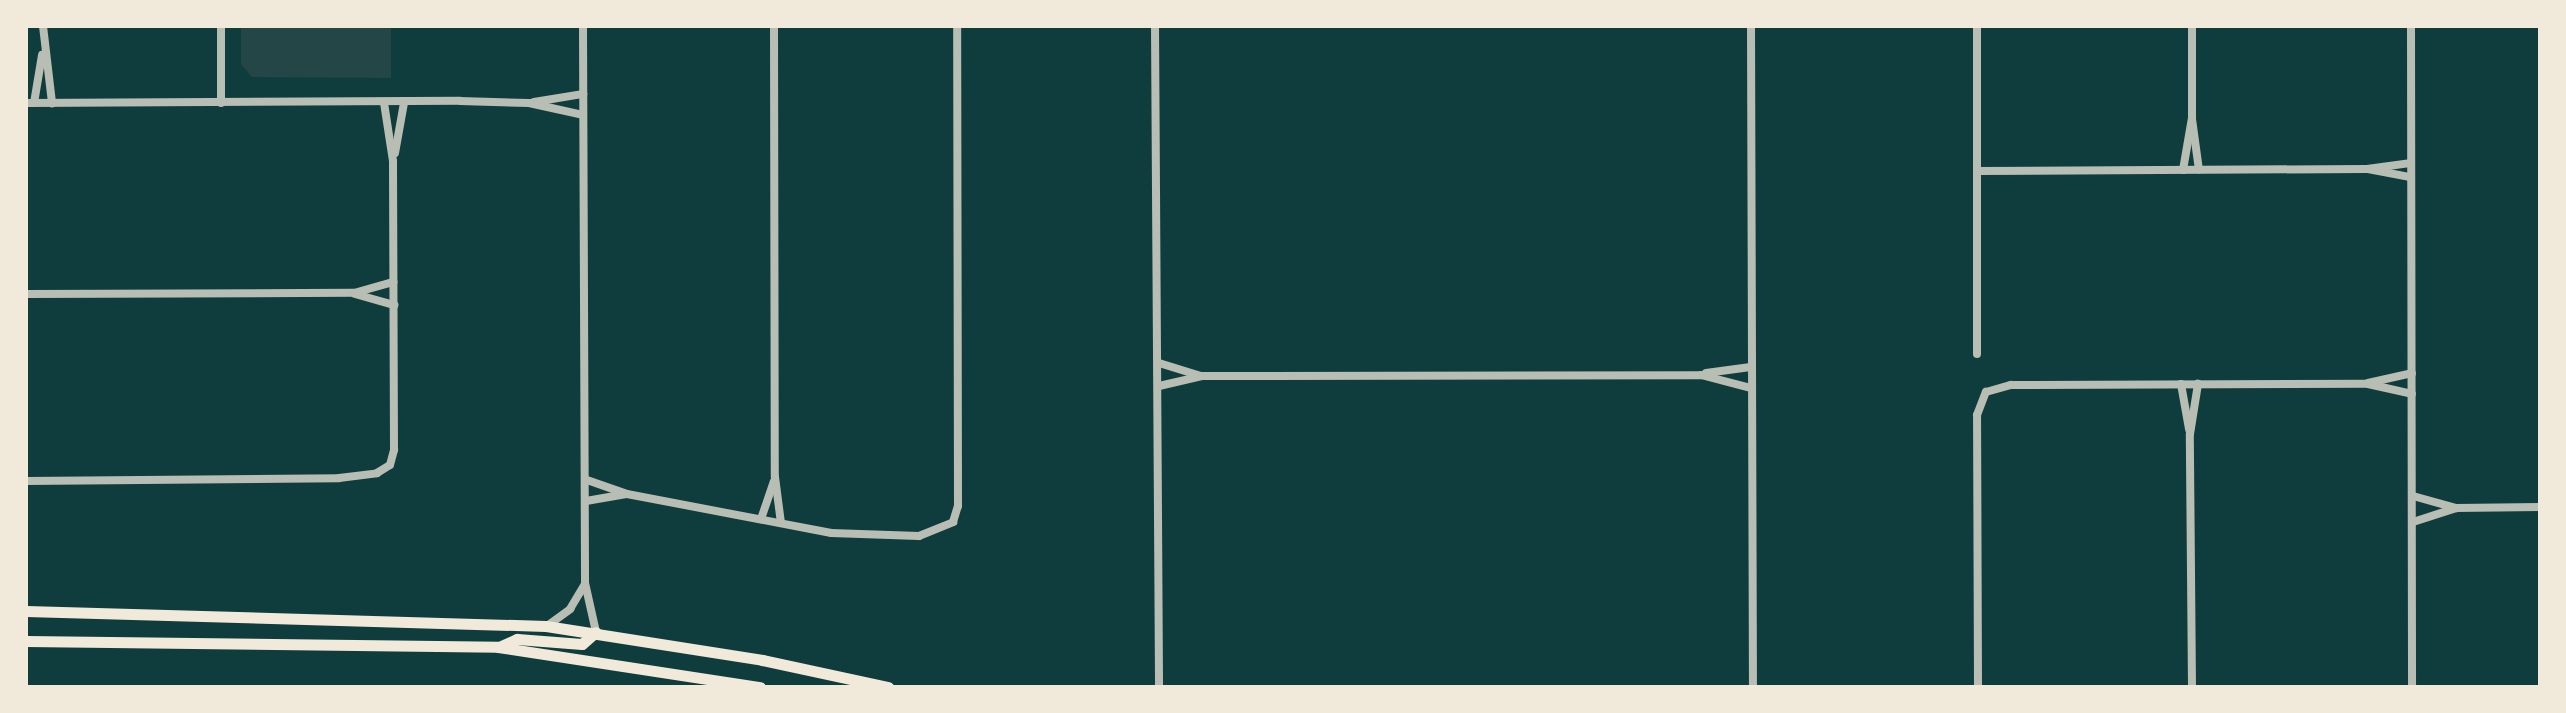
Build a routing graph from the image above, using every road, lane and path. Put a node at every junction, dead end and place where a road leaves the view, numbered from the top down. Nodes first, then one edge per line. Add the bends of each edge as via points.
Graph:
1 (43, 26) edge
2 (221, 26) edge
3 (583, 26) edge
4 (774, 26) edge
5 (957, 26) edge
6 (1155, 26) edge
7 (1751, 26) edge
8 (1977, 26) edge
9 (2192, 26) edge
10 (2411, 26) edge
11 (43, 50) junction
12 (583, 94) junction
13 (30, 103) edge
14 (52, 103) junction
15 (221, 103) junction
16 (384, 103) junction
17 (404, 103) junction
18 (529, 103) junction
19 (583, 115) junction
20 (2192, 118) junction
21 (393, 161) junction
22 (2410, 163) junction
23 (2367, 169) junction
24 (2183, 170) junction
25 (2199, 170) junction
26 (1977, 171) junction
27 (2410, 177) junction
28 (393, 282) junction
29 (354, 293) junction
30 (26, 294) edge
31 (394, 305) junction
32 (1977, 354) dead end
33 (1159, 363) junction
34 (1751, 367) junction
35 (2412, 373) junction
36 (1701, 375) junction
37 (1202, 376) junction
38 (2181, 384) junction
39 (2198, 384) junction
40 (2368, 384) junction
41 (1159, 386) junction
42 (1751, 388) junction
43 (2412, 394) junction
44 (2190, 434) junction
45 (775, 477) junction
46 (587, 480) junction
47 (26, 481) edge
48 (627, 494) junction
49 (2413, 496) junction
50 (586, 501) junction
51 (2540, 507) edge
52 (2456, 508) junction
53 (761, 519) junction
54 (2413, 522) junction
55 (781, 523) junction
56 (585, 583) junction
57 (26, 611) edge
58 (546, 626) junction
59 (596, 632) junction
60 (26, 641) edge
61 (498, 647) junction
62 (760, 687) edge
63 (888, 687) edge
64 (1159, 687) edge
65 (1753, 687) edge
66 (1978, 687) edge
67 (2192, 687) edge
68 (2412, 687) edge

1 - 11 street
2 - 15 street
3 - 12 street
4 - 45 street
5 - 55 street via 958,506 947,529 880,537
6 - 33 street
7 - 34 street
8 - 26 street
9 - 20 street
10 - 22 street
11 - 13 street
11 - 14 street
12 - 18 street
12 - 19 street
13 - 14 street
14 - 15 street
15 - 16 street
16 - 17 street
16 - 21 street
17 - 18 street
17 - 21 street
18 - 19 street
19 - 46 street
20 - 24 street
20 - 25 street
21 - 28 street
22 - 23 street
22 - 27 street
23 - 25 street
23 - 27 street
24 - 25 street
24 - 26 street
26 - 32 street
27 - 35 street
28 - 29 street
28 - 31 street
29 - 30 street
29 - 31 street
31 - 47 street via 394,450 390,465 377,473 339,478
33 - 37 street
33 - 41 street
34 - 36 street
34 - 42 street
35 - 40 street
35 - 43 street
36 - 37 street
36 - 42 street
37 - 41 street
38 - 39 street
38 - 44 street
38 - 66 street via 2011,385 1986,392 1977,415
39 - 40 street
39 - 44 street
40 - 43 street
41 - 64 street
42 - 65 street
43 - 49 street
44 - 67 street
45 - 53 street
45 - 55 street
46 - 48 street
46 - 50 street
48 - 50 street
48 - 53 street
49 - 52 street
49 - 54 street
50 - 56 street
51 - 52 street
52 - 54 street
53 - 55 street
54 - 68 street
56 - 58 street via 570,609
56 - 59 street
57 - 58 main road
58 - 59 main road
59 - 61 main road via 582,644 517,639
59 - 63 main road
60 - 61 main road
61 - 62 main road

